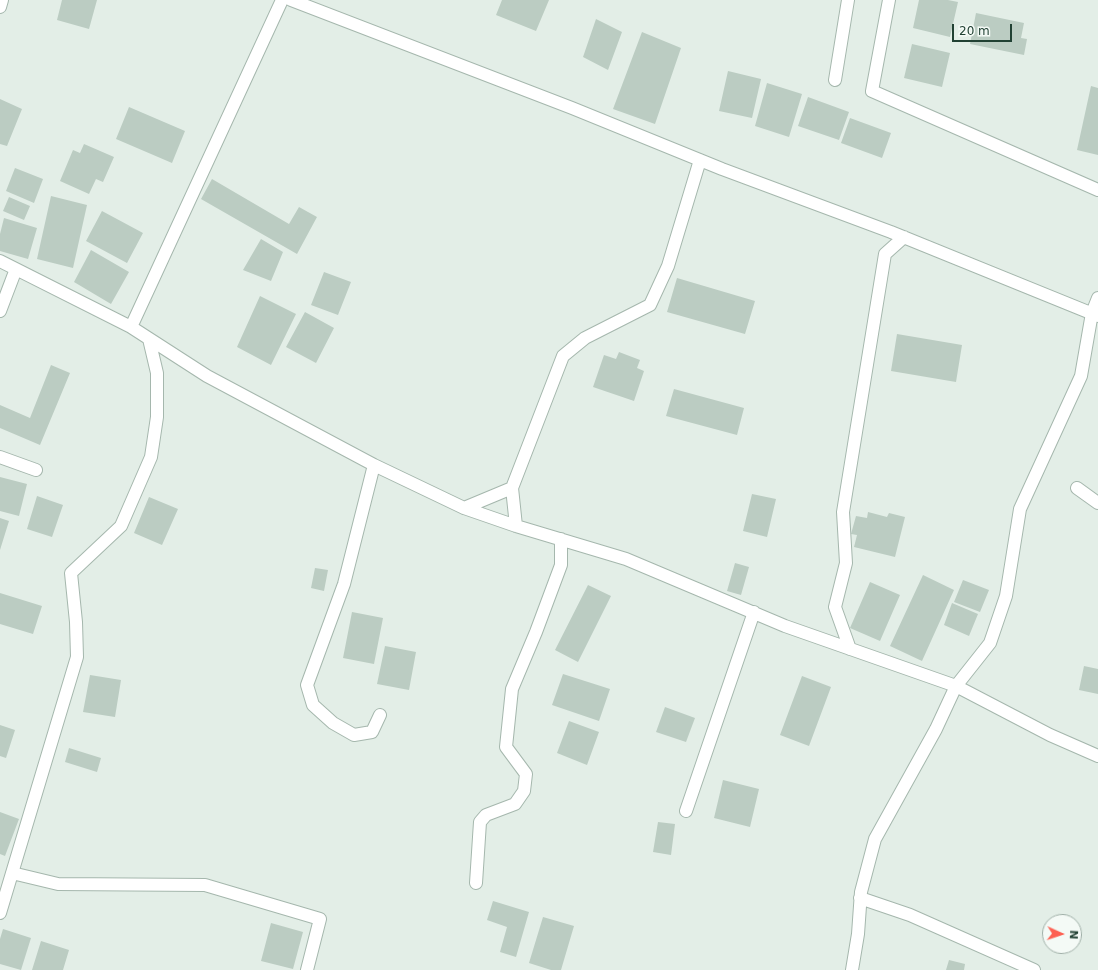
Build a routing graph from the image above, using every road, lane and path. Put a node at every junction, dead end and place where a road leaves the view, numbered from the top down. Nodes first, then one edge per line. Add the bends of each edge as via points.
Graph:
1 (2, 0) edge
2 (282, 0) edge
3 (291, 0) edge
4 (848, 0) edge
5 (889, 0) edge
6 (0, 7) edge
7 (835, 80) dead end
8 (700, 160) junction
9 (1098, 190) edge
10 (904, 237) junction
11 (0, 261) edge
12 (16, 269) junction
13 (1098, 298) edge
14 (0, 311) edge
15 (1095, 314) edge
16 (131, 327) junction
17 (149, 339) junction
18 (0, 457) edge
19 (374, 465) junction
20 (36, 470) dead end
21 (512, 488) junction
22 (1077, 488) dead end
23 (1098, 503) edge
24 (464, 508) junction
25 (516, 526) junction
26 (561, 539) junction
27 (754, 612) junction
28 (850, 649) junction
29 (956, 686) junction
30 (380, 715) dead end
31 (1098, 756) edge
32 (686, 811) dead end
33 (12, 872) junction
34 (476, 883) dead end
35 (860, 898) junction
36 (0, 913) edge
37 (307, 970) edge
38 (852, 970) edge
39 (1034, 970) edge

1 - 6 street
2 - 16 street
3 - 8 street
4 - 7 street
5 - 9 street via 872,91
8 - 10 street
8 - 21 street via 668,266 650,305 584,338 563,356
10 - 15 street
10 - 28 street via 885,254 843,512 846,563 835,608
11 - 12 street
12 - 14 street
12 - 16 street
13 - 15 street
15 - 29 street via 1081,376 1020,509 1006,596 990,643
16 - 17 street
17 - 19 street via 207,376
17 - 33 street via 157,373 158,417 151,457 121,526 71,573 77,657
18 - 20 street
19 - 24 street
19 - 30 street via 344,584 307,685 313,705 333,723 354,734 372,732
21 - 24 street
21 - 25 street
22 - 23 street
24 - 25 street
25 - 26 street
26 - 27 street via 626,559
26 - 34 street via 561,565 512,689 506,747 526,774 524,791 515,804 486,815 480,822
27 - 28 street
27 - 32 street
28 - 29 street
29 - 31 street via 1050,735
29 - 35 street via 936,729 875,839
33 - 36 street
33 - 37 street via 58,884 205,885 320,919
35 - 38 street
35 - 39 street via 910,915

